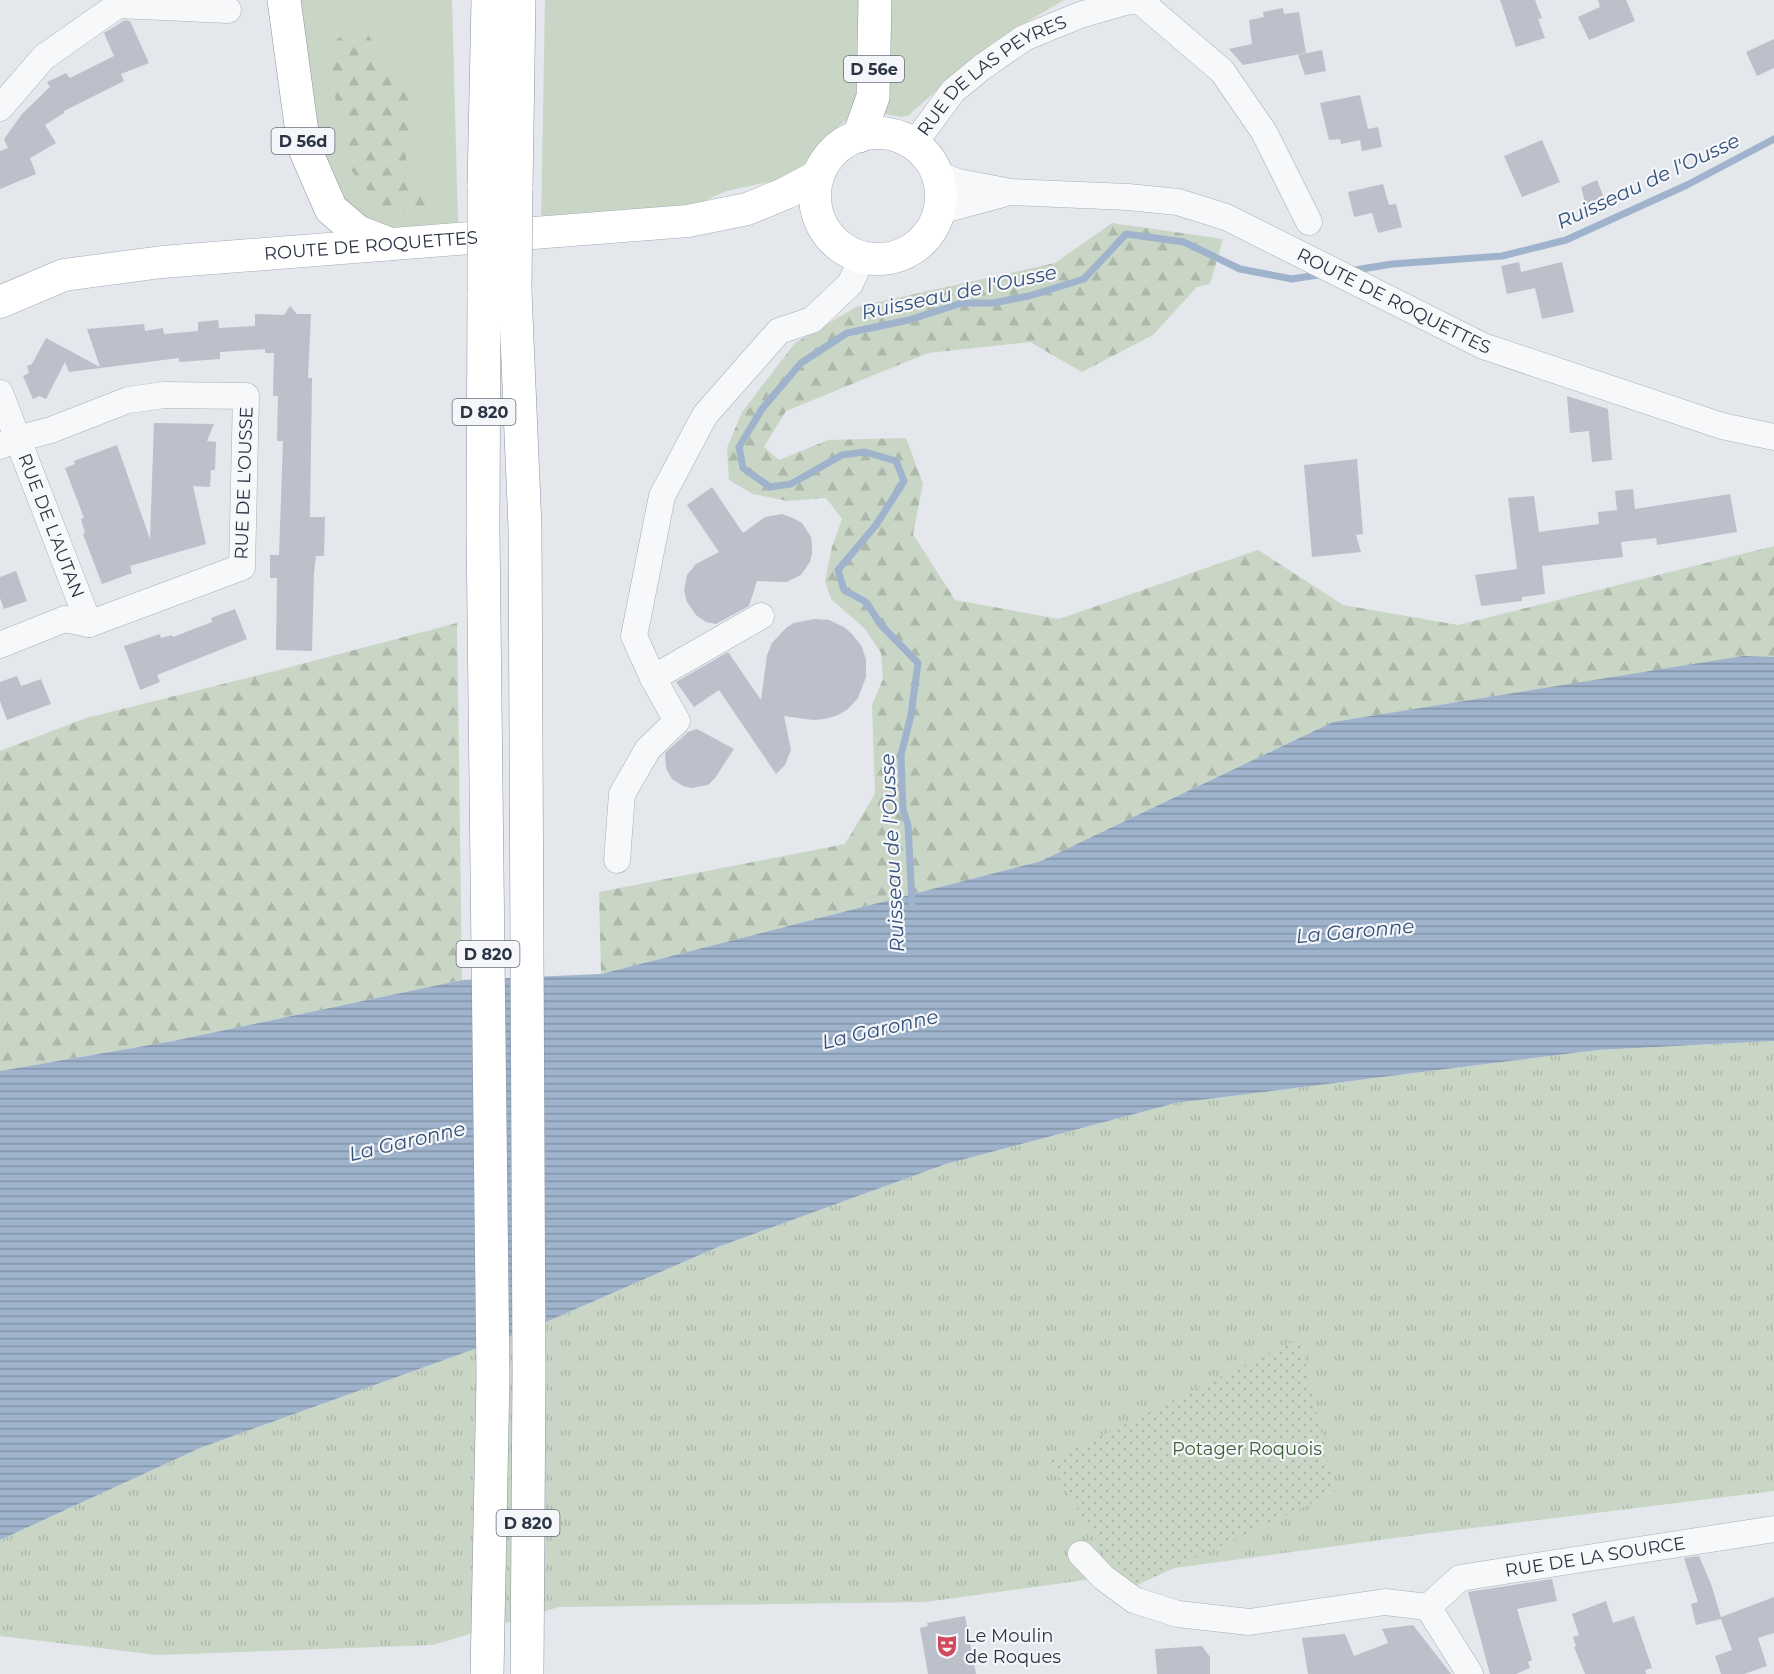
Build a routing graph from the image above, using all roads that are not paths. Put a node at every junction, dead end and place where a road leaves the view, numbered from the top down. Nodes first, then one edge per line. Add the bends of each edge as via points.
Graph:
1 (285, 0) edge
2 (488, 0) edge
3 (519, 0) edge
4 (875, 0) edge
5 (1144, 1) edge
6 (118, 2) edge
7 (228, 10) dead end
8 (0, 108) edge
9 (859, 136) junction
10 (914, 144) junction
11 (937, 174) junction
12 (818, 176) junction
13 (1011, 192) junction
14 (747, 208) junction
15 (940, 211) junction
16 (818, 215) junction
17 (1309, 222) dead end
18 (390, 244) junction
19 (862, 258) junction
20 (500, 292) junction
21 (0, 302) edge
22 (0, 393) edge
23 (1774, 438) edge
24 (8, 442) edge
25 (761, 616) dead end
26 (89, 624) junction
27 (0, 645) edge
28 (653, 678) junction
29 (617, 860) dead end
30 (1774, 1528) edge
31 (1081, 1554) dead end
32 (1428, 1607) junction
33 (488, 1674) edge
34 (527, 1674) edge
35 (1470, 1674) edge

1 - 18 highway, D 56d via 304,147 332,209 358,232
2 - 20 highway, D 820, bridge via 484,186
3 - 20 highway, D 820, bridge via 516,190
4 - 9 highway, D 56e via 873,98
5 - 10 street, RUE DE LAS PEYRES via 1125,2 1080,15 1024,38 953,91
5 - 17 street via 1222,71 1264,132
6 - 7 street
6 - 8 street via 44,57
9 - 10 main road via 879,133
9 - 12 main road via 827,158
10 - 11 main road via 929,158
11 - 13 street, ROUTE DE ROQUETTES
11 - 15 main road
12 - 14 main road, ROUTE DE ROQUETTES
12 - 16 main road
13 - 15 street, ROUTE DE ROQUETTES
13 - 23 street, ROUTE DE ROQUETTES via 1178,202 1226,218 1483,346 1722,426
14 - 16 main road, ROUTE DE ROQUETTES
14 - 18 main road, ROUTE DE ROQUETTES via 688,221
15 - 19 main road via 932,230 900,256
16 - 19 main road via 841,248
18 - 21 main road, ROUTE DE ROQUETTES via 162,262 64,275
19 - 28 street via 850,284 812,320 779,332 705,415 662,496 634,636
20 - 33 highway, D 820 via 483,531 493,1377
20 - 34 highway, D 820 via 525,528
22 - 24 street, RUE DE L'AUTAN
24 - 26 street, RUE DE L'AUTAN
24 - 26 street, RUE DE L'OUSSE via 128,400 164,395 246,396 242,567
25 - 28 street
26 - 27 street, RUE DE L'OUSSE via 65,619
28 - 29 street via 677,721 648,749 621,794
30 - 32 street, RUE DE LA SOURCE via 1460,1578
31 - 32 street via 1104,1578 1134,1600 1178,1614 1249,1622 1385,1602
32 - 35 street

